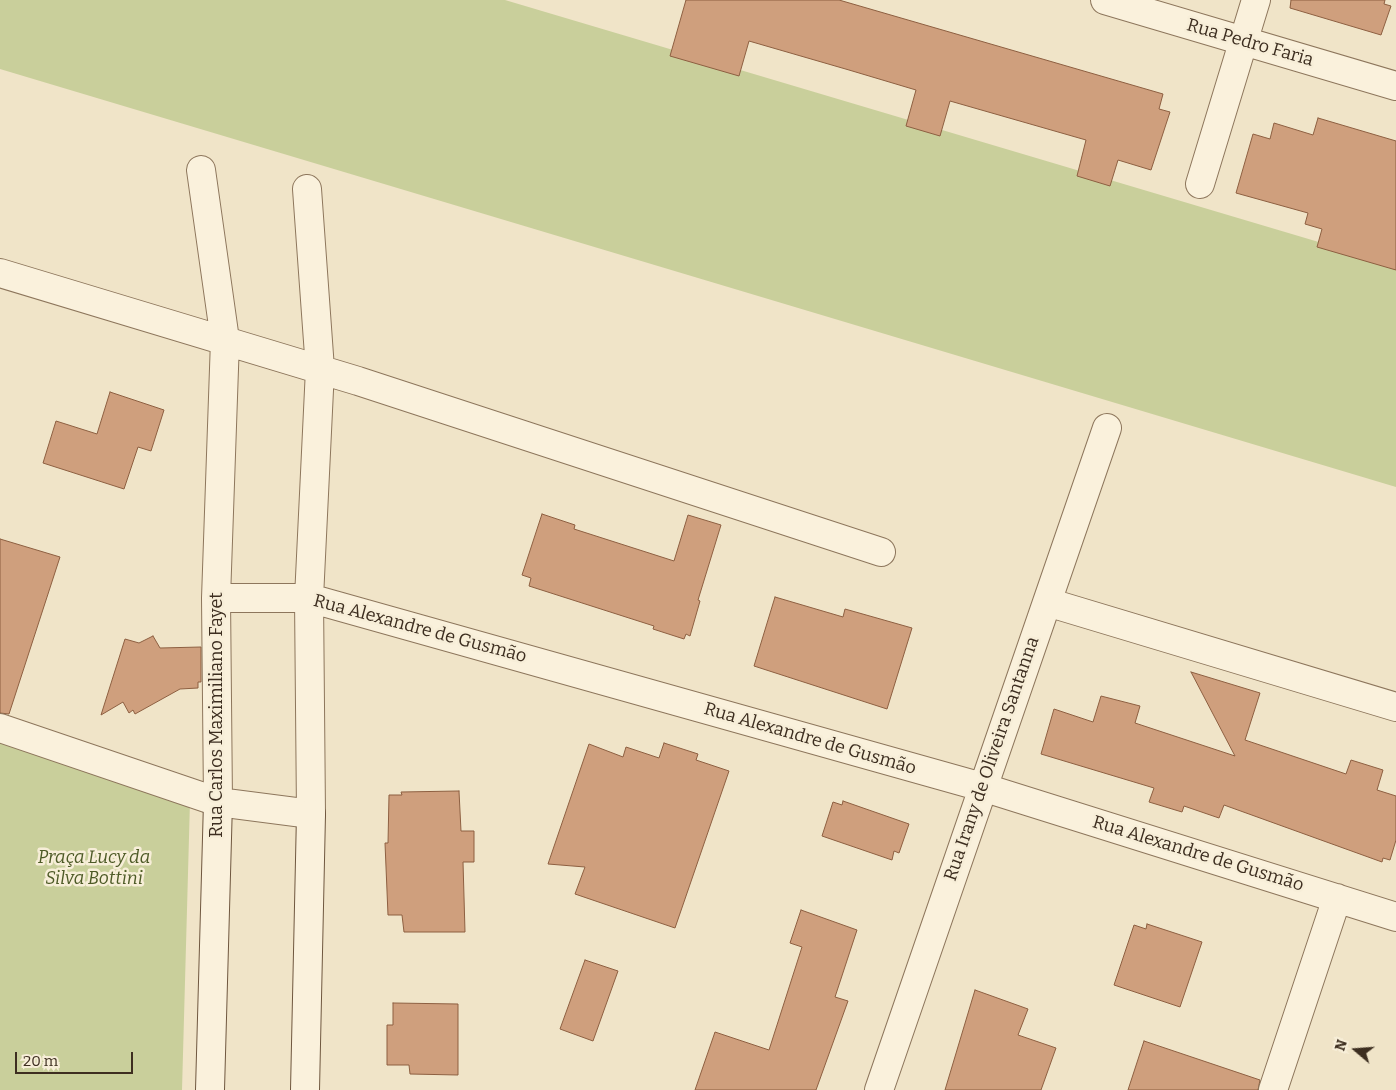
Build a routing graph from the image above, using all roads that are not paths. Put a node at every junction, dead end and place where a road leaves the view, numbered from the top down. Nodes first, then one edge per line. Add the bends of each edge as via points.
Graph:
1 (1105, 0) edge
2 (1256, 0) edge
3 (1243, 40) junction
4 (1396, 86) edge
5 (202, 170) dead end
6 (1200, 184) dead end
7 (306, 189) dead end
8 (0, 273) edge
9 (225, 340) junction
10 (320, 369) junction
11 (1107, 428) dead end
12 (881, 552) dead end
13 (216, 598) junction
14 (309, 598) junction
15 (1047, 602) junction
16 (1396, 707) edge
17 (0, 728) edge
18 (982, 787) junction
19 (218, 802) junction
20 (311, 814) junction
21 (1338, 898) junction
22 (1396, 917) edge
23 (210, 1090) edge
24 (305, 1090) edge
25 (879, 1090) edge
26 (1273, 1090) edge

1 - 3 street, Rua Pedro Faria
2 - 3 street
3 - 4 street, Rua Pedro Faria
3 - 6 street
5 - 9 street, Rua Carlos Maximiliano Fayet
7 - 10 street
8 - 9 street
9 - 10 street
9 - 13 street, Rua Carlos Maximiliano Fayet
10 - 12 street
10 - 14 street
11 - 15 street, Rua Irany de Oliveira Santanna
13 - 14 street, Rua Alexandre de Gusmão
13 - 19 street, Rua Carlos Maximiliano Fayet
14 - 18 street, Rua Alexandre de Gusmão
14 - 20 street
15 - 16 street
15 - 18 street, Rua Irany de Oliveira Santanna
17 - 19 street
18 - 21 street, Rua Alexandre de Gusmão
18 - 25 street, Rua Irany de Oliveira Santanna
19 - 20 street
19 - 23 street, Rua Carlos Maximiliano Fayet
20 - 24 street
21 - 22 street, Rua Alexandre de Gusmão
21 - 26 street

